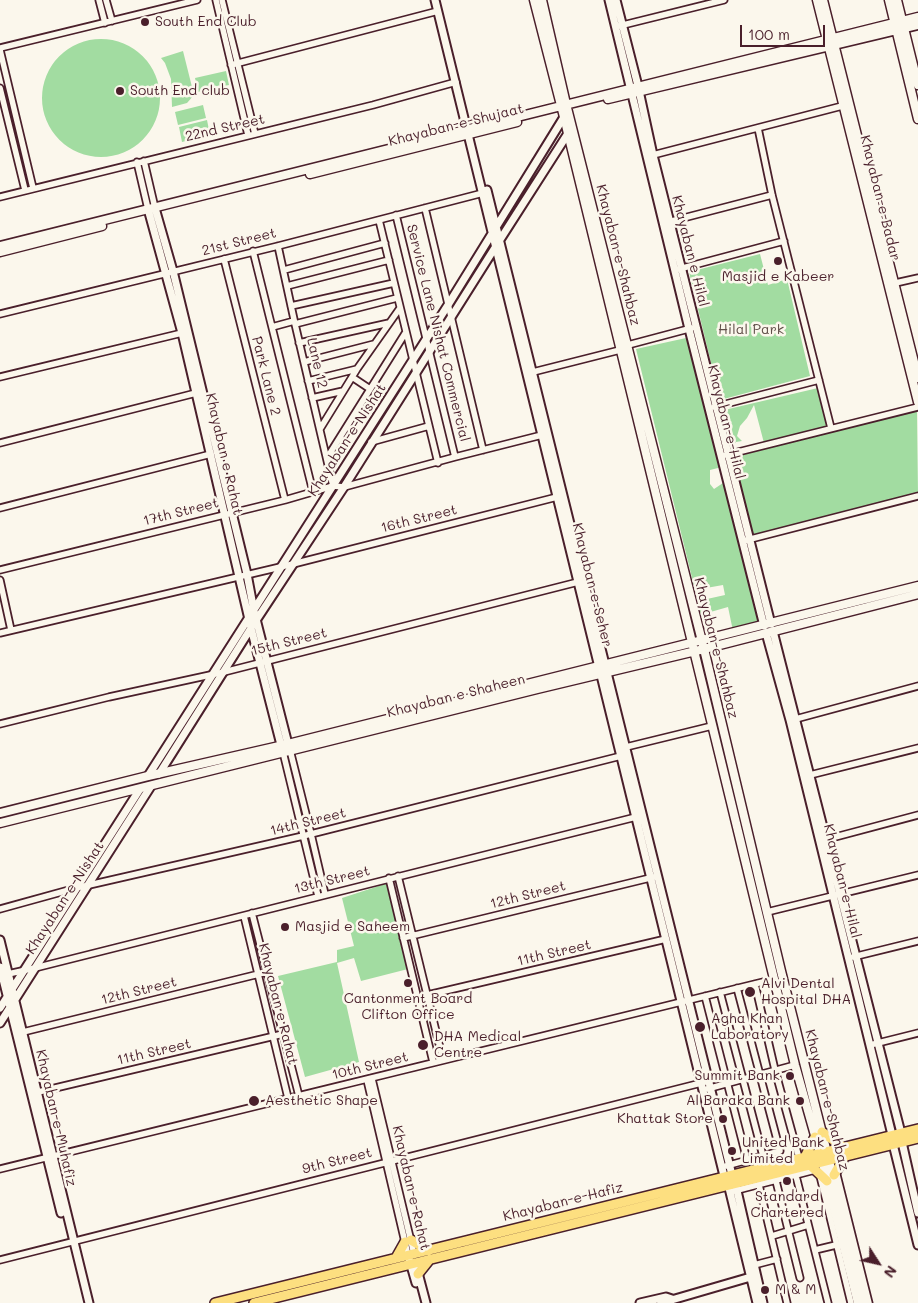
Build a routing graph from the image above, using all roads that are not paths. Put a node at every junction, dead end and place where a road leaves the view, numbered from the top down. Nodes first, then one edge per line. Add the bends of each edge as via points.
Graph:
1 (99, 0) edge
2 (106, 0) edge
3 (197, 0) edge
4 (216, 0) edge
5 (222, 0) edge
6 (435, 0) edge
7 (440, 0) edge
8 (534, 0) edge
9 (542, 0) edge
10 (609, 0) edge
11 (616, 0) edge
12 (724, 0) edge
13 (818, 0) edge
14 (823, 0) edge
15 (889, 0) edge
16 (897, 0) edge
17 (438, 11) junction
18 (918, 17) edge
19 (112, 21) junction
20 (105, 23) junction
21 (899, 25) junction
22 (918, 25) edge
23 (619, 26) junction
24 (831, 41) junction
25 (0, 49) edge
26 (234, 64) junction
27 (456, 82) junction
28 (918, 85) edge
29 (0, 88) edge
30 (635, 89) junction
31 (847, 105) junction
32 (564, 109) junction
33 (16, 118) junction
34 (8, 119) junction
35 (918, 119) edge
36 (0, 121) edge
37 (758, 128) junction
38 (470, 132) junction
39 (255, 134) junction
40 (568, 135) junction
41 (248, 136) junction
42 (650, 156) junction
43 (144, 161) junction
44 (137, 162) junction
45 (33, 188) junction
46 (25, 190) junction
47 (483, 193) junction
48 (772, 195) junction
49 (0, 197) edge
50 (425, 208) junction
51 (152, 211) junction
52 (396, 215) junction
53 (379, 220) junction
54 (667, 222) junction
55 (494, 230) junction
56 (784, 241) junction
57 (385, 243) junction
58 (498, 243) junction
59 (0, 246) edge
60 (278, 246) junction
61 (254, 251) junction
62 (0, 252) edge
63 (224, 259) junction
64 (389, 260) junction
65 (284, 270) junction
66 (678, 270) junction
67 (170, 272) junction
68 (918, 278) edge
69 (394, 283) junction
70 (891, 283) junction
71 (287, 286) junction
72 (398, 298) junction
73 (448, 305) junction
74 (292, 306) junction
75 (400, 308) junction
76 (0, 314) edge
77 (451, 318) junction
78 (294, 323) junction
79 (389, 323) junction
80 (272, 327) junction
81 (693, 328) junction
82 (406, 332) junction
83 (182, 333) junction
84 (427, 339) junction
85 (299, 343) junction
86 (374, 344) junction
87 (628, 345) junction
88 (620, 350) junction
89 (429, 351) junction
90 (413, 360) junction
91 (304, 362) junction
92 (357, 369) junction
93 (416, 372) junction
94 (530, 373) junction
95 (352, 376) junction
96 (0, 377) edge
97 (918, 378) edge
98 (819, 380) junction
99 (308, 381) junction
100 (370, 388) junction
101 (343, 391) junction
102 (196, 393) junction
103 (312, 398) junction
104 (918, 402) edge
105 (713, 407) junction
106 (918, 408) edge
107 (429, 426) junction
108 (831, 428) junction
109 (320, 429) junction
110 (542, 435) junction
111 (371, 442) junction
112 (0, 443) edge
113 (483, 450) junction
114 (211, 454) junction
115 (725, 455) junction
116 (455, 457) junction
117 (326, 458) junction
118 (438, 463) junction
119 (333, 486) junction
120 (344, 487) junction
121 (313, 492) junction
122 (560, 496) junction
123 (918, 496) edge
124 (285, 500) junction
125 (0, 508) edge
126 (229, 514) junction
127 (746, 540) junction
128 (293, 564) junction
129 (281, 567) junction
130 (0, 570) edge
131 (243, 575) junction
132 (0, 580) edge
133 (581, 581) junction
134 (916, 590) edge
135 (253, 616) junction
136 (252, 628) junction
137 (769, 628) junction
138 (11, 630) junction
139 (0, 633) edge
140 (702, 640) junction
141 (693, 647) junction
142 (704, 649) junction
143 (263, 661) junction
144 (603, 669) junction
145 (224, 672) junction
146 (213, 673) junction
147 (918, 686) edge
148 (793, 720) junction
149 (0, 724) edge
150 (712, 726) junction
151 (286, 748) junction
152 (918, 748) edge
153 (622, 751) junction
154 (159, 774) junction
155 (148, 776) junction
156 (807, 776) junction
157 (151, 786) junction
158 (140, 789) junction
159 (0, 813) edge
160 (918, 815) edge
161 (636, 817) junction
162 (0, 823) edge
163 (312, 834) junction
164 (303, 836) junction
165 (823, 840) junction
166 (918, 875) edge
167 (398, 876) junction
168 (654, 877) junction
169 (389, 878) junction
170 (88, 886) junction
171 (76, 888) junction
172 (325, 894) junction
173 (837, 895) junction
174 (318, 896) junction
175 (0, 909) edge
176 (767, 912) junction
177 (252, 914) junction
178 (244, 916) junction
179 (413, 936) junction
180 (403, 938) junction
181 (666, 939) junction
182 (0, 940) edge
183 (918, 941) edge
184 (852, 957) junction
185 (35, 968) junction
186 (25, 970) junction
187 (2, 972) edge
188 (267, 972) junction
189 (259, 975) junction
190 (775, 980) junction
191 (755, 984) junction
192 (737, 988) junction
193 (11, 990) junction
194 (720, 992) junction
195 (428, 995) junction
196 (705, 996) junction
197 (7, 998) junction
198 (419, 998) junction
199 (14, 1000) junction
200 (685, 1000) junction
201 (0, 1008) edge
202 (10, 1008) junction
203 (0, 1023) edge
204 (19, 1033) junction
205 (918, 1033) edge
206 (283, 1034) junction
207 (273, 1036) junction
208 (874, 1044) junction
209 (443, 1060) junction
210 (433, 1062) junction
211 (795, 1065) junction
212 (775, 1070) junction
213 (760, 1074) junction
214 (369, 1079) junction
215 (744, 1079) junction
216 (728, 1083) junction
217 (706, 1086) junction
218 (34, 1093) junction
219 (299, 1096) junction
220 (288, 1098) junction
221 (918, 1129) edge
222 (819, 1134) junction
223 (897, 1138) junction
224 (918, 1138) edge
225 (824, 1152) junction
226 (844, 1152) junction
227 (763, 1156) junction
228 (802, 1157) junction
229 (50, 1158) junction
230 (747, 1160) junction
231 (389, 1161) junction
232 (730, 1165) junction
233 (819, 1166) junction
234 (722, 1167) junction
235 (0, 1169) edge
236 (796, 1176) junction
237 (832, 1176) junction
238 (779, 1177) junction
239 (731, 1183) junction
240 (759, 1185) junction
241 (918, 1213) edge
242 (569, 1215) junction
243 (571, 1224) junction
244 (808, 1225) junction
245 (789, 1230) junction
246 (772, 1236) junction
247 (408, 1241) junction
248 (71, 1242) junction
249 (840, 1244) junction
250 (918, 1245) edge
251 (815, 1250) junction
252 (429, 1254) junction
253 (777, 1258) junction
254 (412, 1259) junction
255 (0, 1260) edge
256 (398, 1262) junction
257 (754, 1265) junction
258 (416, 1276) junction
259 (754, 1276) junction
260 (800, 1278) dead end
261 (667, 1301) edge
262 (84, 1303) edge
263 (89, 1303) edge
264 (215, 1303) edge
265 (254, 1303) edge
266 (421, 1303) edge
267 (426, 1303) edge
268 (640, 1303) edge
269 (757, 1303) edge
270 (763, 1303) edge
271 (787, 1303) edge
272 (828, 1303) edge
273 (851, 1303) edge
274 (858, 1303) edge
275 (865, 1303) edge
276 (869, 1303) edge

1 - 20 street
2 - 19 street
3 - 19 street
4 - 26 street
5 - 26 street
6 - 17 street, Khayaban-e-Seher
7 - 38 street, Khayaban-e-Seher
8 - 32 main road, Khayaban-e-Shahbaz
9 - 32 main road, Khayaban-e-Shahbaz
10 - 23 street
11 - 23 street
12 - 23 street
13 - 24 main road, Khayaban-e-Badar
14 - 24 main road, Khayaban-e-Badar
15 - 21 main road
16 - 21 main road
17 - 26 street
17 - 27 street, Khayaban-e-Seher
18 - 21 main road
19 - 20 street
20 - 25 street
21 - 22 main road
21 - 24 main road
21 - 28 main road
21 - 35 main road
23 - 30 street, Khayaban e Hilal
24 - 30 main road
24 - 31 main road, Khayaban-e-Badar
25 - 33 street
26 - 39 street
26 - 41 street
27 - 38 street, Khayaban-e-Seher
27 - 39 street, 22nd Street
29 - 34 street
30 - 32 main road
30 - 42 street, Khayaban e Hilal
31 - 37 street
31 - 70 main road, Khayaban-e-Badar
32 - 38 main road, Khayaban-e-Shujaat
32 - 40 main road, Khayaban-e-Shahbaz
32 - 55 street, Khayaban-e-Nishat
32 - 87 main road, Khayaban-e-Shahbaz
33 - 34 street
33 - 45 street
34 - 36 street
34 - 46 street
37 - 42 street
37 - 48 street
38 - 47 street, Khayaban-e-Seher
38 - 51 main road, Khayaban-e-Shujaat
38 - 55 street, Khayaban-e-Seher
39 - 41 street, 22nd Street
40 - 58 street, Khayaban-e-Nishat
40 - 88 main road, Khayaban-e-Shahbaz
41 - 43 street, 22nd Street
42 - 54 street, Khayaban e Hilal
43 - 44 street, 22nd Street
43 - 51 street, Khayaban e Rahat
44 - 45 street, 22nd Street
44 - 51 street, Khayaban e Rahat
45 - 46 street, 22nd Street
46 - 49 street, 22nd Street
47 - 50 street, 21st Street
47 - 55 street, Khayaban-e-Seher
48 - 54 street
48 - 56 street
50 - 52 street, 21st Street
50 - 73 street
51 - 59 main road, Khayaban-e-Shujaat
51 - 62 main road, Khayaban-e-Shujaat
51 - 67 street, Khayaban e Rahat
52 - 53 street, 21st Street
52 - 84 street, Service Lane Nishat Commercial
53 - 57 street
53 - 60 street, 21st Street
54 - 66 street
55 - 58 street, Khayaban-e-Seher
55 - 73 street, Khayaban-e-Nishat
56 - 66 street
56 - 98 street
57 - 64 street
57 - 65 street
58 - 77 street, Khayaban-e-Nishat
58 - 94 street, Khayaban-e-Seher
60 - 61 street, 21st Street
60 - 65 street, Lane 12
61 - 63 street, 21st Street
61 - 80 street
63 - 67 street, 21st Street
63 - 124 street, Park Lane 2
64 - 69 street
64 - 71 street
65 - 71 street, Lane 12
66 - 81 street, Khayaban e Hilal
67 - 76 street, 21st Street
67 - 83 street, Khayaban e Rahat
67 - 126 street, Khayaban e Rahat
68 - 70 street
69 - 72 street
69 - 74 street
70 - 97 main road, Khayaban-e-Badar
70 - 104 main road, Khayaban-e-Badar
71 - 74 street, Lane 12
72 - 75 street
72 - 78 street
73 - 77 street
73 - 84 street, Khayaban-e-Nishat
74 - 78 street, Lane 12
75 - 79 street
75 - 82 street
77 - 89 street, Khayaban-e-Nishat
77 - 113 street
78 - 80 street
78 - 85 street, Lane 12
79 - 85 street
79 - 86 street
80 - 121 street
81 - 87 street
81 - 105 street, Khayaban e Hilal
82 - 90 street
82 - 100 street
83 - 96 street
83 - 102 street, Khayaban e Rahat
84 - 89 street, Service Lane Nishat Commercial
84 - 90 street, Khayaban-e-Nishat
85 - 91 street, Lane 12
86 - 91 street
86 - 92 street
87 - 140 main road, Khayaban-e-Shahbaz
88 - 94 street
88 - 141 main road, Khayaban-e-Shahbaz
89 - 93 street, Khayaban-e-Nishat
89 - 116 street, Service Lane Nishat Commercial
90 - 93 street
90 - 119 street, Khayaban-e-Nishat
91 - 99 street, Lane 12
92 - 95 street
92 - 99 street
93 - 107 street
93 - 111 street, Khayaban-e-Nishat
94 - 110 street, Khayaban-e-Seher
94 - 122 street, Khayaban-e-Seher
95 - 100 street
95 - 101 street
98 - 105 street
98 - 108 street
99 - 103 street, Lane 12
100 - 117 street
101 - 103 street
101 - 109 street
102 - 112 street
102 - 114 street, Khayaban e Rahat
103 - 109 street, Lane 12
105 - 115 street, Khayaban e Hilal
106 - 108 street
107 - 111 street
107 - 118 street
108 - 115 street
109 - 117 street, Lane 12
110 - 113 street, 17th Street
110 - 122 street, Khayaban-e-Seher
111 - 120 street, Khayaban-e-Nishat
113 - 116 street, 17th Street
114 - 125 street
114 - 126 street, Khayaban e Rahat
115 - 127 street, Khayaban e Hilal
116 - 118 street, 17th Street
117 - 119 street, Lane 12
118 - 120 street, 17th Street
119 - 120 street, 17th Street
119 - 121 street, 17th Street
119 - 129 street, Khayaban-e-Nishat
120 - 128 street, Khayaban-e-Nishat
121 - 124 street, 17th Street
122 - 128 street, 16th Street
122 - 133 street, Khayaban-e-Seher
123 - 127 street
124 - 126 street, 17th Street
126 - 130 street, 17th Street
126 - 131 street, Khayaban e Rahat
127 - 137 street
128 - 129 street, 16th Street
128 - 135 street, Khayaban-e-Nishat
129 - 131 street, 16th Street
129 - 135 street, Khayaban-e-Nishat
131 - 135 street, Khayaban e Rahat
131 - 138 street
132 - 138 street
133 - 143 street, 15th Street
133 - 144 street, Khayaban-e-Seher
134 - 137 main road, Khayaban e Shaheen
135 - 136 street, Khayaban e Rahat
135 - 143 street, Khayaban e Rahat
135 - 146 street, Khayaban-e-Nishat
136 - 143 street, Khayaban e Rahat
136 - 145 street
137 - 140 main road, Khayaban e Shaheen
137 - 142 main road, Khayaban e Shaheen
137 - 148 street, Khayaban-e-Hilal
138 - 139 street
140 - 141 main road, Khayaban e Shaheen
140 - 142 main road, Khayaban-e-Shahbaz
141 - 142 main road, Khayaban e Shaheen
141 - 144 main road, Khayaban e Shaheen
141 - 150 main road, Khayaban-e-Shahbaz
142 - 176 main road, Khayaban-e-Shahbaz
143 - 145 street, 15th Street
143 - 151 street, Khayaban e Rahat
144 - 151 main road, Khayaban e Shaheen
144 - 153 street, Khayaban-e-Seher
145 - 146 street, 15th Street
145 - 154 street
146 - 149 street, 15th Street
146 - 155 street, Khayaban-e-Nishat
147 - 148 street
148 - 156 street, Khayaban-e-Hilal
150 - 153 street, 14th Street
150 - 190 main road, Khayaban-e-Shahbaz
151 - 154 main road, Khayaban e Shaheen
151 - 157 main road, Khayaban e Shaheen
151 - 163 street
151 - 164 street
152 - 156 street
153 - 161 street, Khayaban-e-Seher
153 - 163 street, 14th Street
153 - 168 street, Khayaban-e-Seher
154 - 155 main road, Khayaban e Shaheen
155 - 159 main road, Khayaban e Shaheen
156 - 165 street, Khayaban-e-Hilal
157 - 158 main road, Khayaban e Shaheen
157 - 170 street, Khayaban-e-Nishat
158 - 162 main road, Khayaban e Shaheen
158 - 171 street, Khayaban-e-Nishat
160 - 165 street
161 - 167 street, 13th Street
161 - 168 street, Khayaban-e-Seher
163 - 164 street, 14th Street
163 - 172 street
164 - 170 street, 14th Street
164 - 174 street
165 - 173 street, Khayaban-e-Hilal
166 - 173 street
167 - 169 street, 13th Street
167 - 179 street
168 - 179 street, 12th Street
168 - 181 street, Khayaban-e-Seher
168 - 200 street, Khayaban-e-Seher
169 - 172 street, 13th Street
169 - 180 street
170 - 171 street, 14th Street
170 - 185 street, Khayaban-e-Nishat
171 - 175 street, 14th Street
171 - 186 street, Khayaban-e-Nishat
172 - 174 street, 13th Street
173 - 176 street
173 - 184 street, Khayaban-e-Hilal
174 - 177 street, 13th Street
176 - 222 main road, Khayaban-e-Shahbaz
177 - 178 street, 13th Street
177 - 188 street
178 - 185 street, 13th Street
178 - 189 street, Khayaban e Rahat
179 - 180 street, 12th Street
179 - 195 street
180 - 198 street
181 - 195 street, 11th Street
181 - 200 street, Khayaban-e-Seher
182 - 187 street, Khayaban-e-Muhafiz
183 - 184 street
184 - 208 street, Khayaban-e-Hilal
185 - 186 street, 13th Street
185 - 199 street, Khayaban-e-Nishat
186 - 187 street, 13th Street
186 - 193 street, Khayaban-e-Nishat
187 - 193 street, Khayaban-e-Muhafiz
187 - 197 street, Khayaban-e-Muhafiz
188 - 189 street, 12th Street
188 - 206 street
189 - 204 street, 12th Street
189 - 207 street, Khayaban e Rahat
190 - 191 street, 10th Street
190 - 211 main road, Khayaban-e-Shahbaz
191 - 192 street, 10th Street
191 - 212 street
192 - 194 street, 10th Street
192 - 213 street
193 - 197 street, Khayaban-e-Nishat
193 - 199 street, Khayaban-e-Muhafiz
194 - 196 street, 10th Street
194 - 215 street
195 - 198 street, 11th Street
195 - 209 street
196 - 200 street, 10th Street
196 - 216 street
197 - 201 street, Khayaban-e-Nishat
197 - 202 street, Khayaban-e-Muhafiz
198 - 210 street
199 - 202 street, Khayaban-e-Nishat
199 - 204 street, Khayaban-e-Muhafiz
200 - 209 street, 10th Street
200 - 217 street, Khayaban-e-Seher
202 - 203 street, Khayaban-e-Nishat
202 - 204 street, Khayaban-e-Muhafiz
204 - 218 street, Khayaban-e-Muhafiz
205 - 208 street
206 - 207 street, 11th Street
206 - 219 street
207 - 218 street, 11th Street
207 - 220 street, Khayaban e Rahat
208 - 223 street, Khayaban-e-Hilal
209 - 210 street, 10th Street
210 - 214 street, 10th Street
211 - 212 street, 9th Street
211 - 222 main road, Khayaban-e-Shahbaz
212 - 213 street, 9th Street
212 - 228 street
213 - 215 street, 9th Street
213 - 227 street via 780,1151
214 - 219 street, 10th Street
214 - 231 street, Khayaban-e-Rahat
215 - 216 street, 9th Street
215 - 227 street
216 - 217 street, 9th Street
216 - 230 street
217 - 231 street, 9th Street
217 - 232 street, Khayaban-e-Seher
217 - 234 street, Khayaban-e-Seher
218 - 229 street, Khayaban-e-Muhafiz
219 - 220 street, 10th Street
220 - 229 street, 10th Street
221 - 223 main road, Khayaban-e-Hafiz
222 - 225 main road, Khayaban-e-Shahbaz
222 - 226 main road
222 - 228 main road
223 - 224 main road, Khayaban-e-Hafiz
223 - 226 main road, Khayaban-e-Hafiz
223 - 241 street, Khayaban-e-Hilal
223 - 250 street
225 - 226 main road, Khayaban-e-Hafiz
225 - 228 main road, Khayaban-e-Hafiz
225 - 233 main road, Khayaban-e-Shahbaz
226 - 233 main road, Khayaban-e-Hafiz
226 - 237 main road
227 - 230 street
228 - 239 main road, Khayaban-e-Hafiz
229 - 235 street, 10th Street
229 - 248 street, Khayaban-e-Muhafiz
230 - 232 street
231 - 247 street, Khayaban-e-Rahat
231 - 248 street, 9th Street
232 - 234 street
232 - 239 street, Khayaban-e-Seher
233 - 236 street
233 - 237 main road
233 - 237 main road, Khayaban-e-Shahbaz
233 - 238 main road, Khayaban-e-Hafiz
233 - 249 street
234 - 239 street, Khayaban-e-Seher
236 - 238 street
236 - 244 street
237 - 249 main road, Khayaban-e-Shahbaz
237 - 275 main road, Khayaban-e-Shahbaz
237 - 276 street
238 - 239 main road, Khayaban-e-Hafiz
238 - 240 street
238 - 245 street
239 - 240 street
239 - 242 main road, Khayaban-e-Hafiz
239 - 243 main road, Khayaban-e-Hafiz
239 - 257 street
239 - 259 street, Khayaban-e-Seher
240 - 246 street
242 - 243 main road
242 - 252 main road, Khayaban-e-Hafiz
243 - 252 main road, Khayaban-e-Hafiz
244 - 245 street
244 - 251 street
245 - 246 street
245 - 260 street
246 - 253 street
247 - 252 main road
247 - 254 street, Khayaban-e-Rahat
247 - 256 main road
248 - 255 street, 9th Street
248 - 262 street, Khayaban-e-Muhafiz
248 - 263 street, Khayaban-e-Muhafiz
249 - 251 street
249 - 273 street
249 - 274 main road, Khayaban-e-Shahbaz
251 - 272 street
252 - 254 main road, Khayaban-e-Hafiz
252 - 258 main road
253 - 257 street
253 - 271 street
254 - 256 main road, Khayaban-e-Hafiz
254 - 258 street, Khayaban-e-Rahat
256 - 258 main road
256 - 264 main road, Khayaban-e-Hafiz
256 - 265 main road, Khayaban-e-Hafiz
257 - 259 street
258 - 266 street, Khayaban-e-Rahat
258 - 267 street, Khayaban-e-Rahat
259 - 261 street
259 - 269 street, Khayaban-e-Seher
259 - 270 street, Khayaban-e-Seher
261 - 268 street

